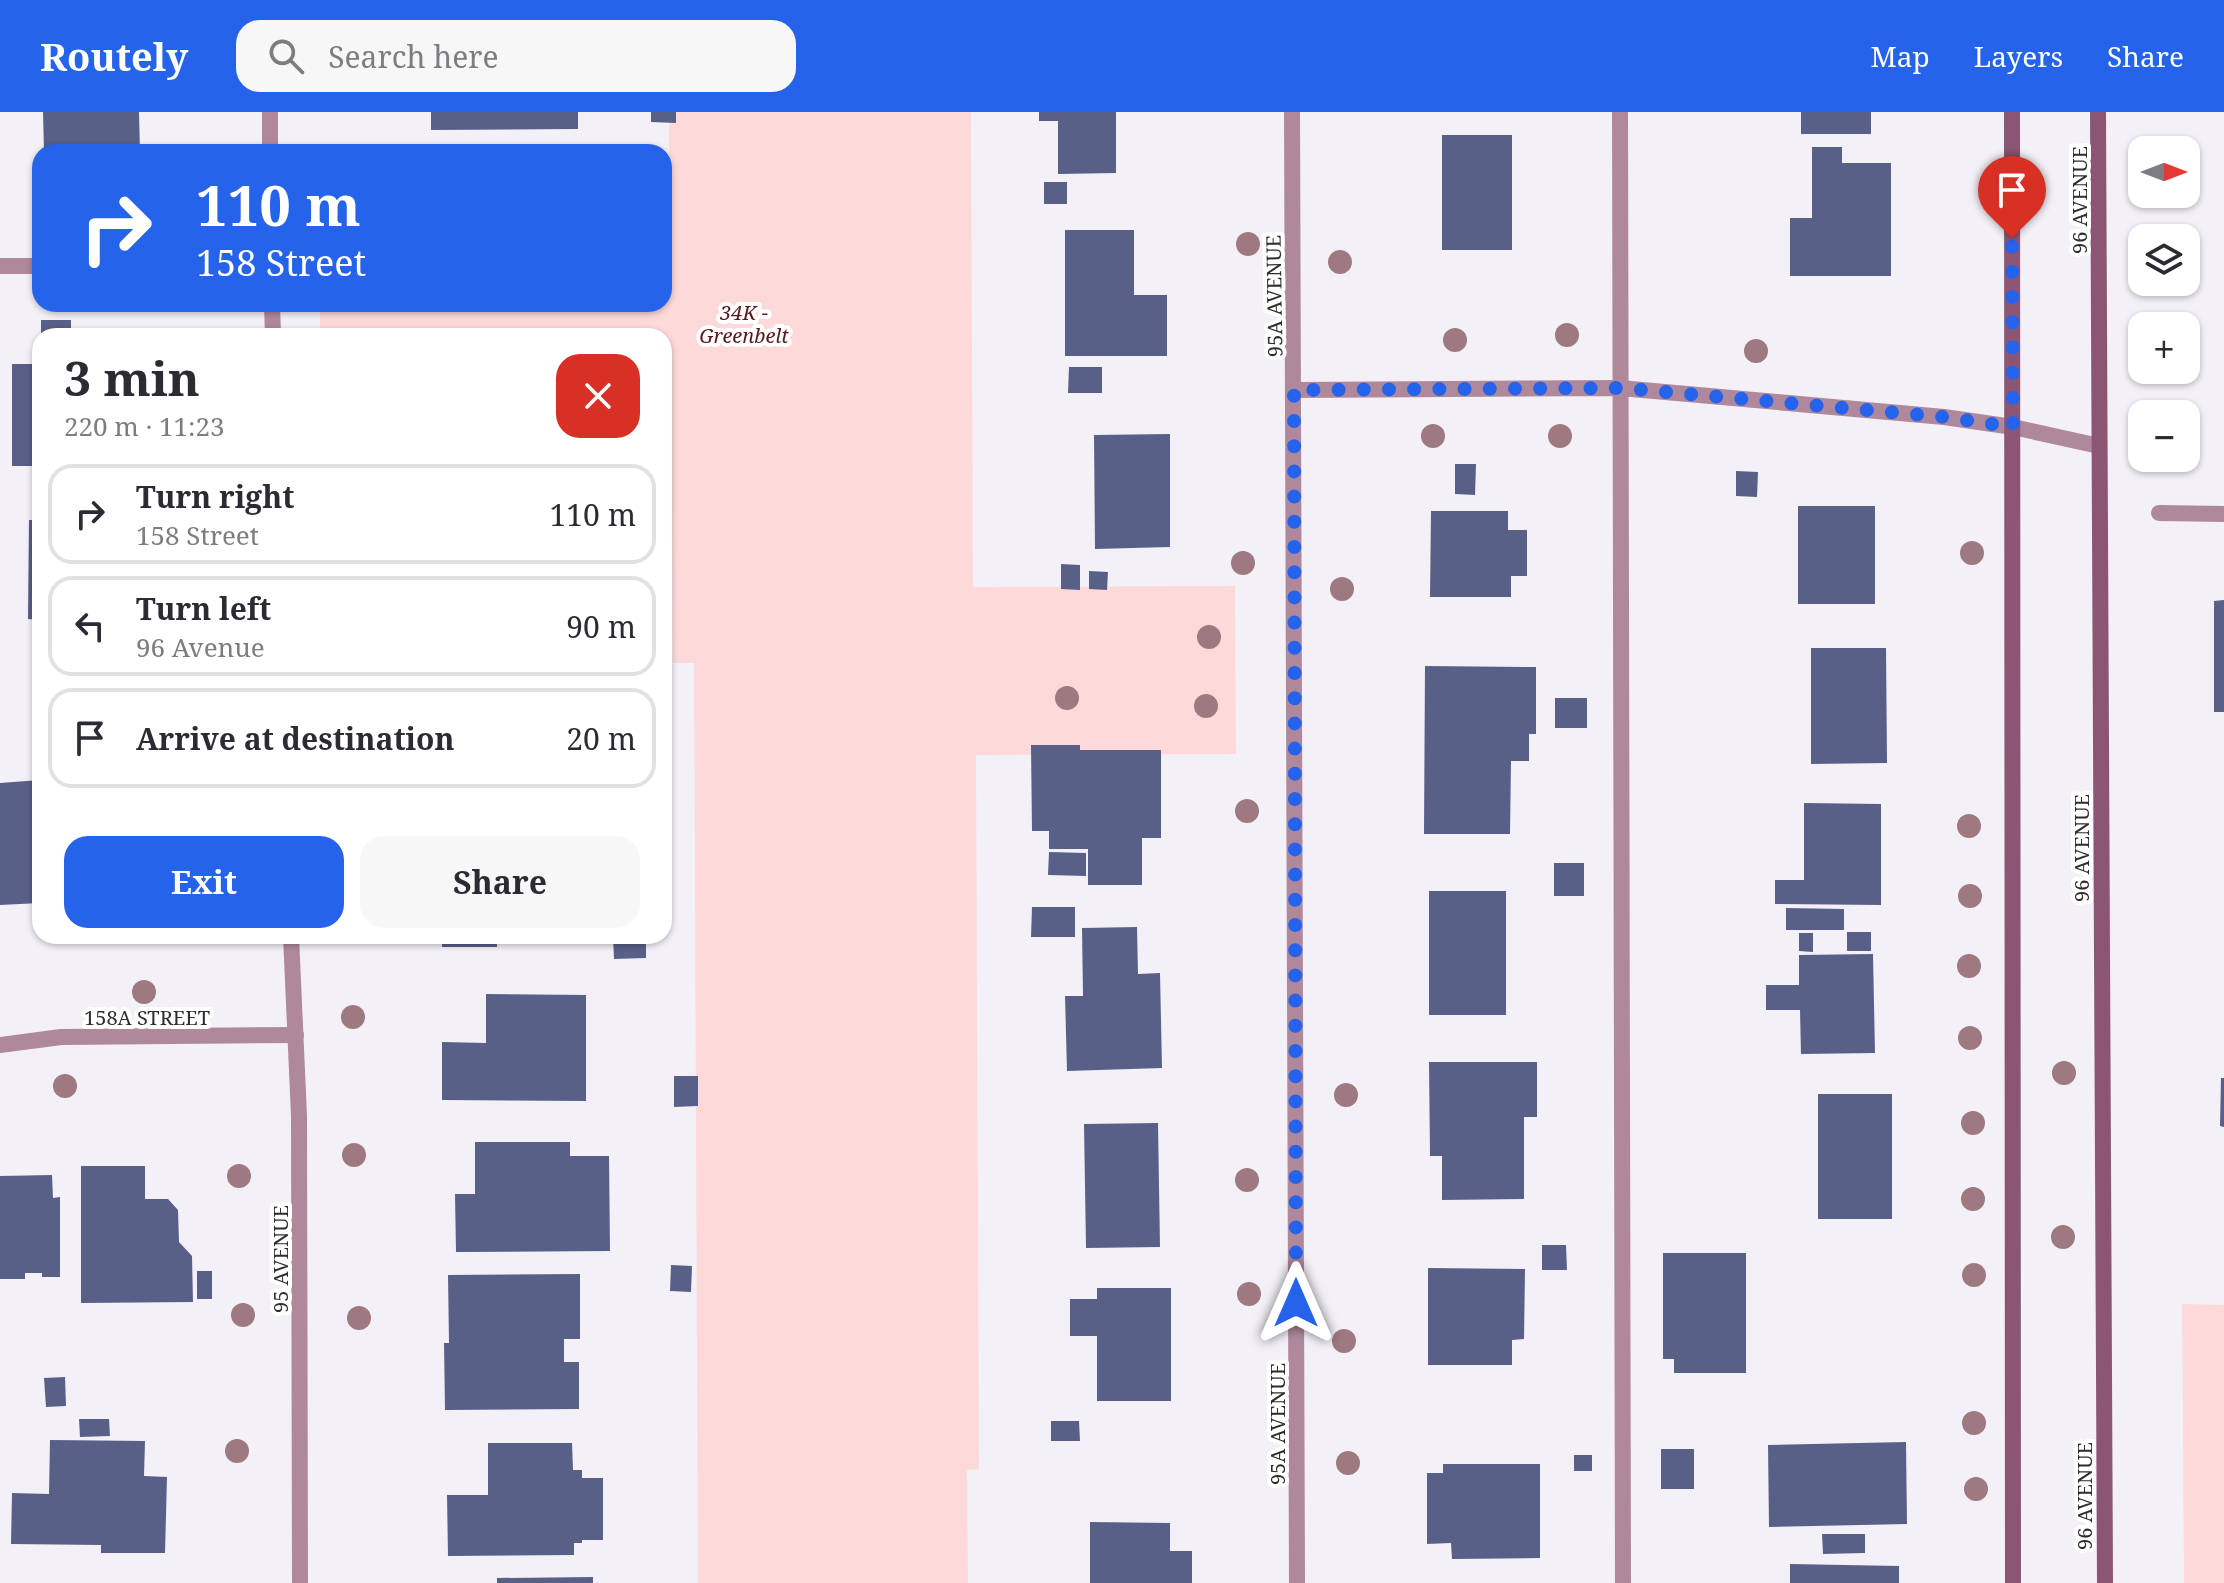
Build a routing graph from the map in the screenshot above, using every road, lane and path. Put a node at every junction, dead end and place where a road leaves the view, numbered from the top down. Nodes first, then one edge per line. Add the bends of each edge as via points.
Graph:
1 (270, 112) edge
2 (1292, 112) edge
3 (1620, 112) edge
4 (2012, 112) edge
5 (2098, 112) edge
6 (270, 144) edge
7 (0, 266) edge
8 (32, 266) edge
9 (1620, 388) junction
10 (1294, 390) junction
11 (2013, 427) junction
12 (2099, 446) junction
13 (2159, 513) dead end
14 (2224, 514) edge
15 (291, 944) edge
16 (296, 1035) junction
17 (0, 1045) edge
18 (300, 1583) edge
19 (1297, 1583) edge
20 (1623, 1583) edge
21 (2013, 1583) edge
22 (2105, 1583) edge

1 - 6 street
2 - 10 street, 95A AVENUE
3 - 9 street
4 - 11 main road
5 - 12 main road, 96 AVENUE
7 - 8 street
9 - 10 street
9 - 11 street
9 - 20 street
10 - 19 street, 95A AVENUE
11 - 12 street
11 - 21 main road
12 - 22 main road, 96 AVENUE
13 - 14 street
15 - 16 street, 95 AVENUE
16 - 17 street, 158A STREET via 61,1037
16 - 18 street, 95 AVENUE

